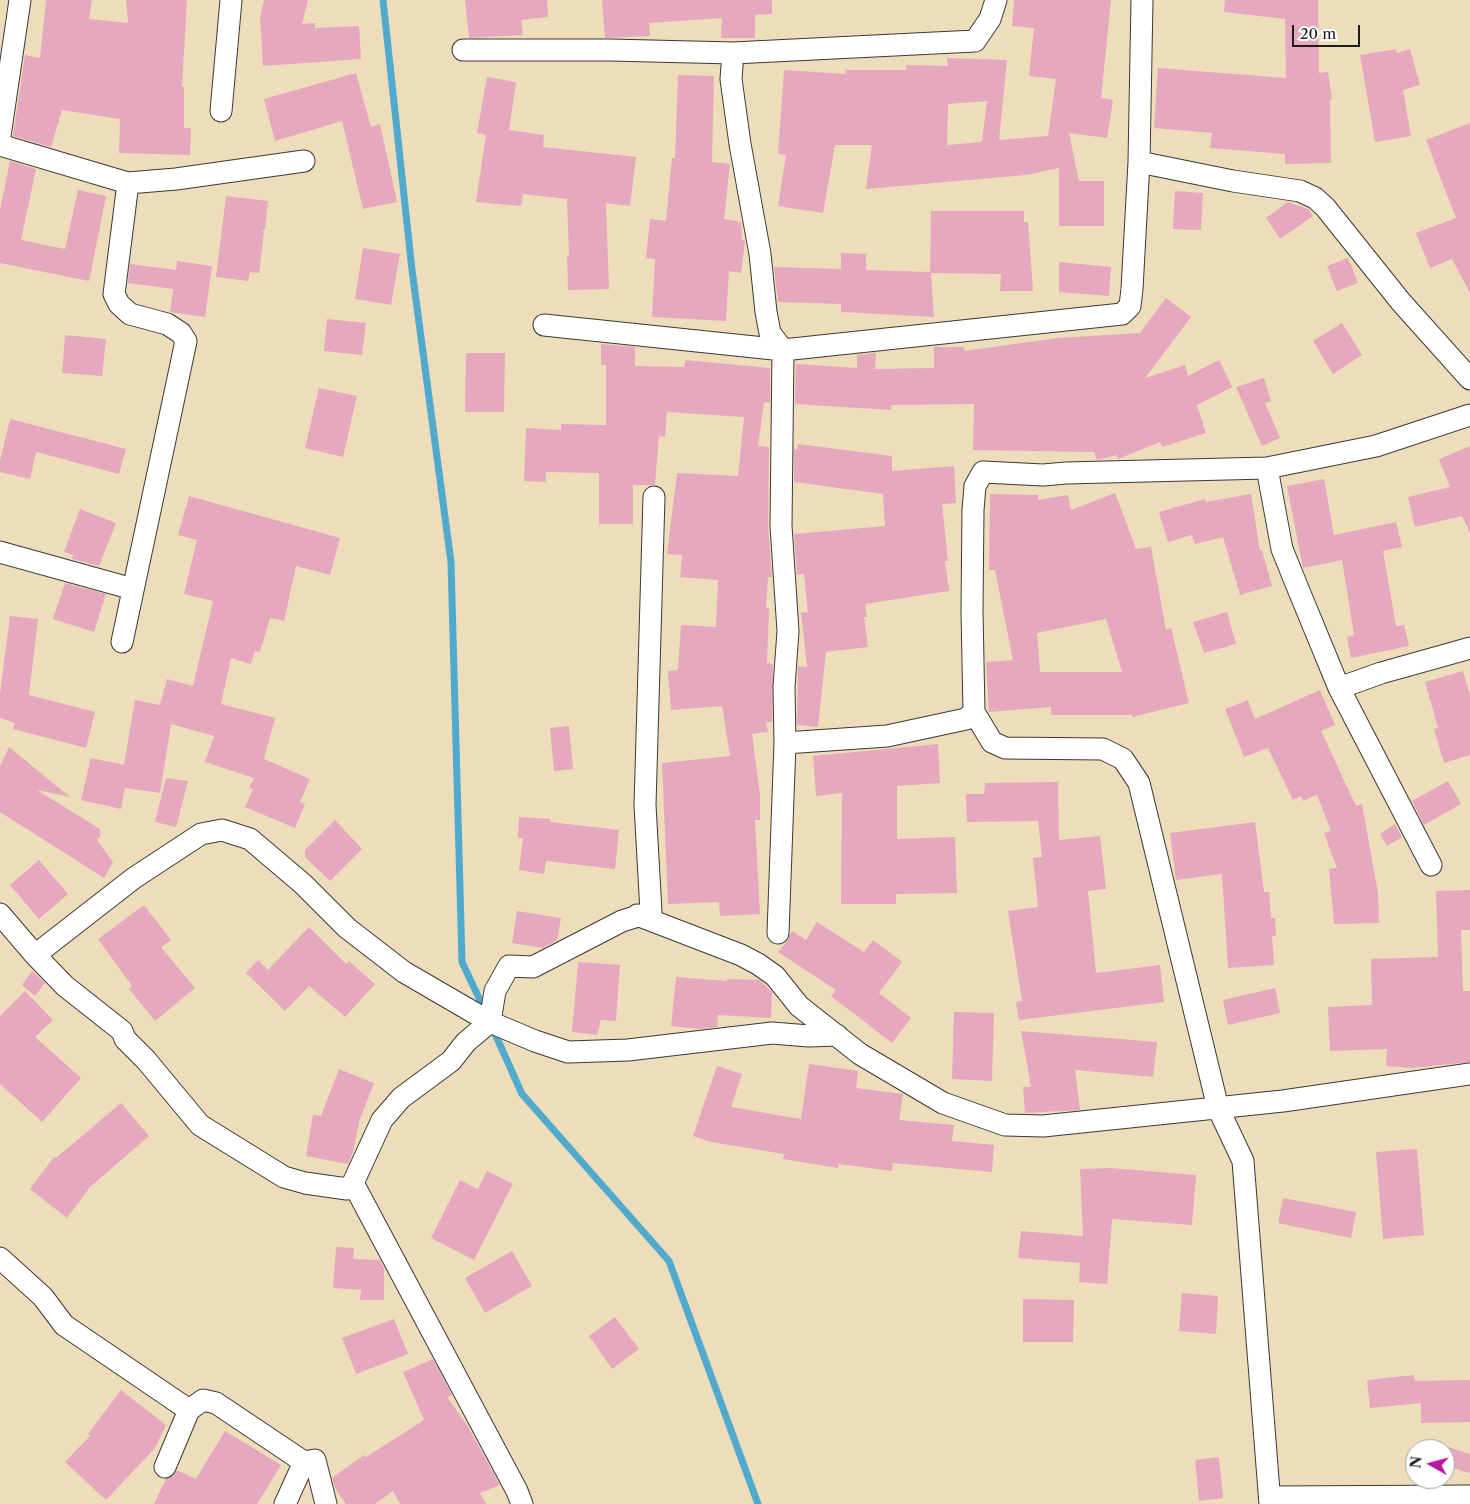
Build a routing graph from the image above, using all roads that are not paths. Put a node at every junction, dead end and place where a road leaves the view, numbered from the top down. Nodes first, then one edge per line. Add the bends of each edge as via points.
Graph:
1 (20, 0) edge
2 (231, 0) edge
3 (996, 0) edge
4 (1142, 0) edge
5 (462, 50) dead end
6 (733, 53) junction
7 (220, 111) dead end
8 (0, 136) edge
9 (0, 145) edge
10 (304, 161) dead end
11 (1139, 162) junction
12 (128, 183) junction
13 (544, 325) dead end
14 (783, 350) junction
15 (1470, 379) edge
16 (1470, 414) edge
17 (1267, 468) junction
18 (654, 497) dead end
19 (0, 552) edge
20 (133, 588) junction
21 (122, 642) dead end
22 (1470, 648) edge
23 (1339, 688) junction
24 (974, 712) junction
25 (785, 743) junction
26 (1431, 865) dead end
27 (0, 914) edge
28 (637, 915) junction
29 (778, 933) dead end
30 (35, 955) junction
31 (490, 1022) junction
32 (837, 1035) junction
33 (1470, 1074) edge
34 (1218, 1108) junction
35 (353, 1183) junction
36 (0, 1258) edge
37 (189, 1410) junction
38 (304, 1462) junction
39 (165, 1467) dead end
40 (1470, 1496) edge
41 (1270, 1500) edge
42 (285, 1504) edge
43 (326, 1504) edge
44 (522, 1504) edge

1 - 8 street
2 - 7 street
3 - 6 street via 990,19 976,42
4 - 11 street
5 - 6 street
6 - 14 street via 731,79 760,254 766,312 770,332
9 - 12 street
10 - 12 street
11 - 14 street via 1130,306 1122,314
11 - 15 street via 1300,191 1315,198
12 - 20 street via 114,294 130,314 167,324 181,332 186,341
13 - 14 street
14 - 25 street via 781,526 788,631
16 - 17 street via 1376,446
17 - 23 street via 1282,549
17 - 24 street via 1024,476 983,472 974,486 973,510
18 - 28 street via 645,805 650,912
19 - 20 street
20 - 21 street
22 - 23 street
23 - 26 street
24 - 25 street via 966,719 887,736
24 - 34 street via 992,742 1005,748 1103,749 1123,759 1139,783
25 - 29 street
27 - 30 street
28 - 31 street via 533,967 509,966 494,991
28 - 32 street via 758,964 775,976 799,1006
30 - 31 street via 141,873 201,834 222,830 250,839 303,884 346,928 404,972
30 - 35 street via 65,986 122,1031 125,1039 200,1125 284,1177 340,1189 347,1189
31 - 32 street via 568,1052 628,1050 772,1033
31 - 35 street via 466,1042 451,1061 402,1098 382,1120
32 - 34 street via 860,1054 943,1103 1005,1125 1043,1126
33 - 34 street
34 - 41 street via 1243,1161
35 - 44 street
36 - 37 street via 43,1297 64,1325
37 - 38 street via 203,1400 216,1403
37 - 39 street
38 - 42 street
38 - 43 street via 315,1460
40 - 41 street

